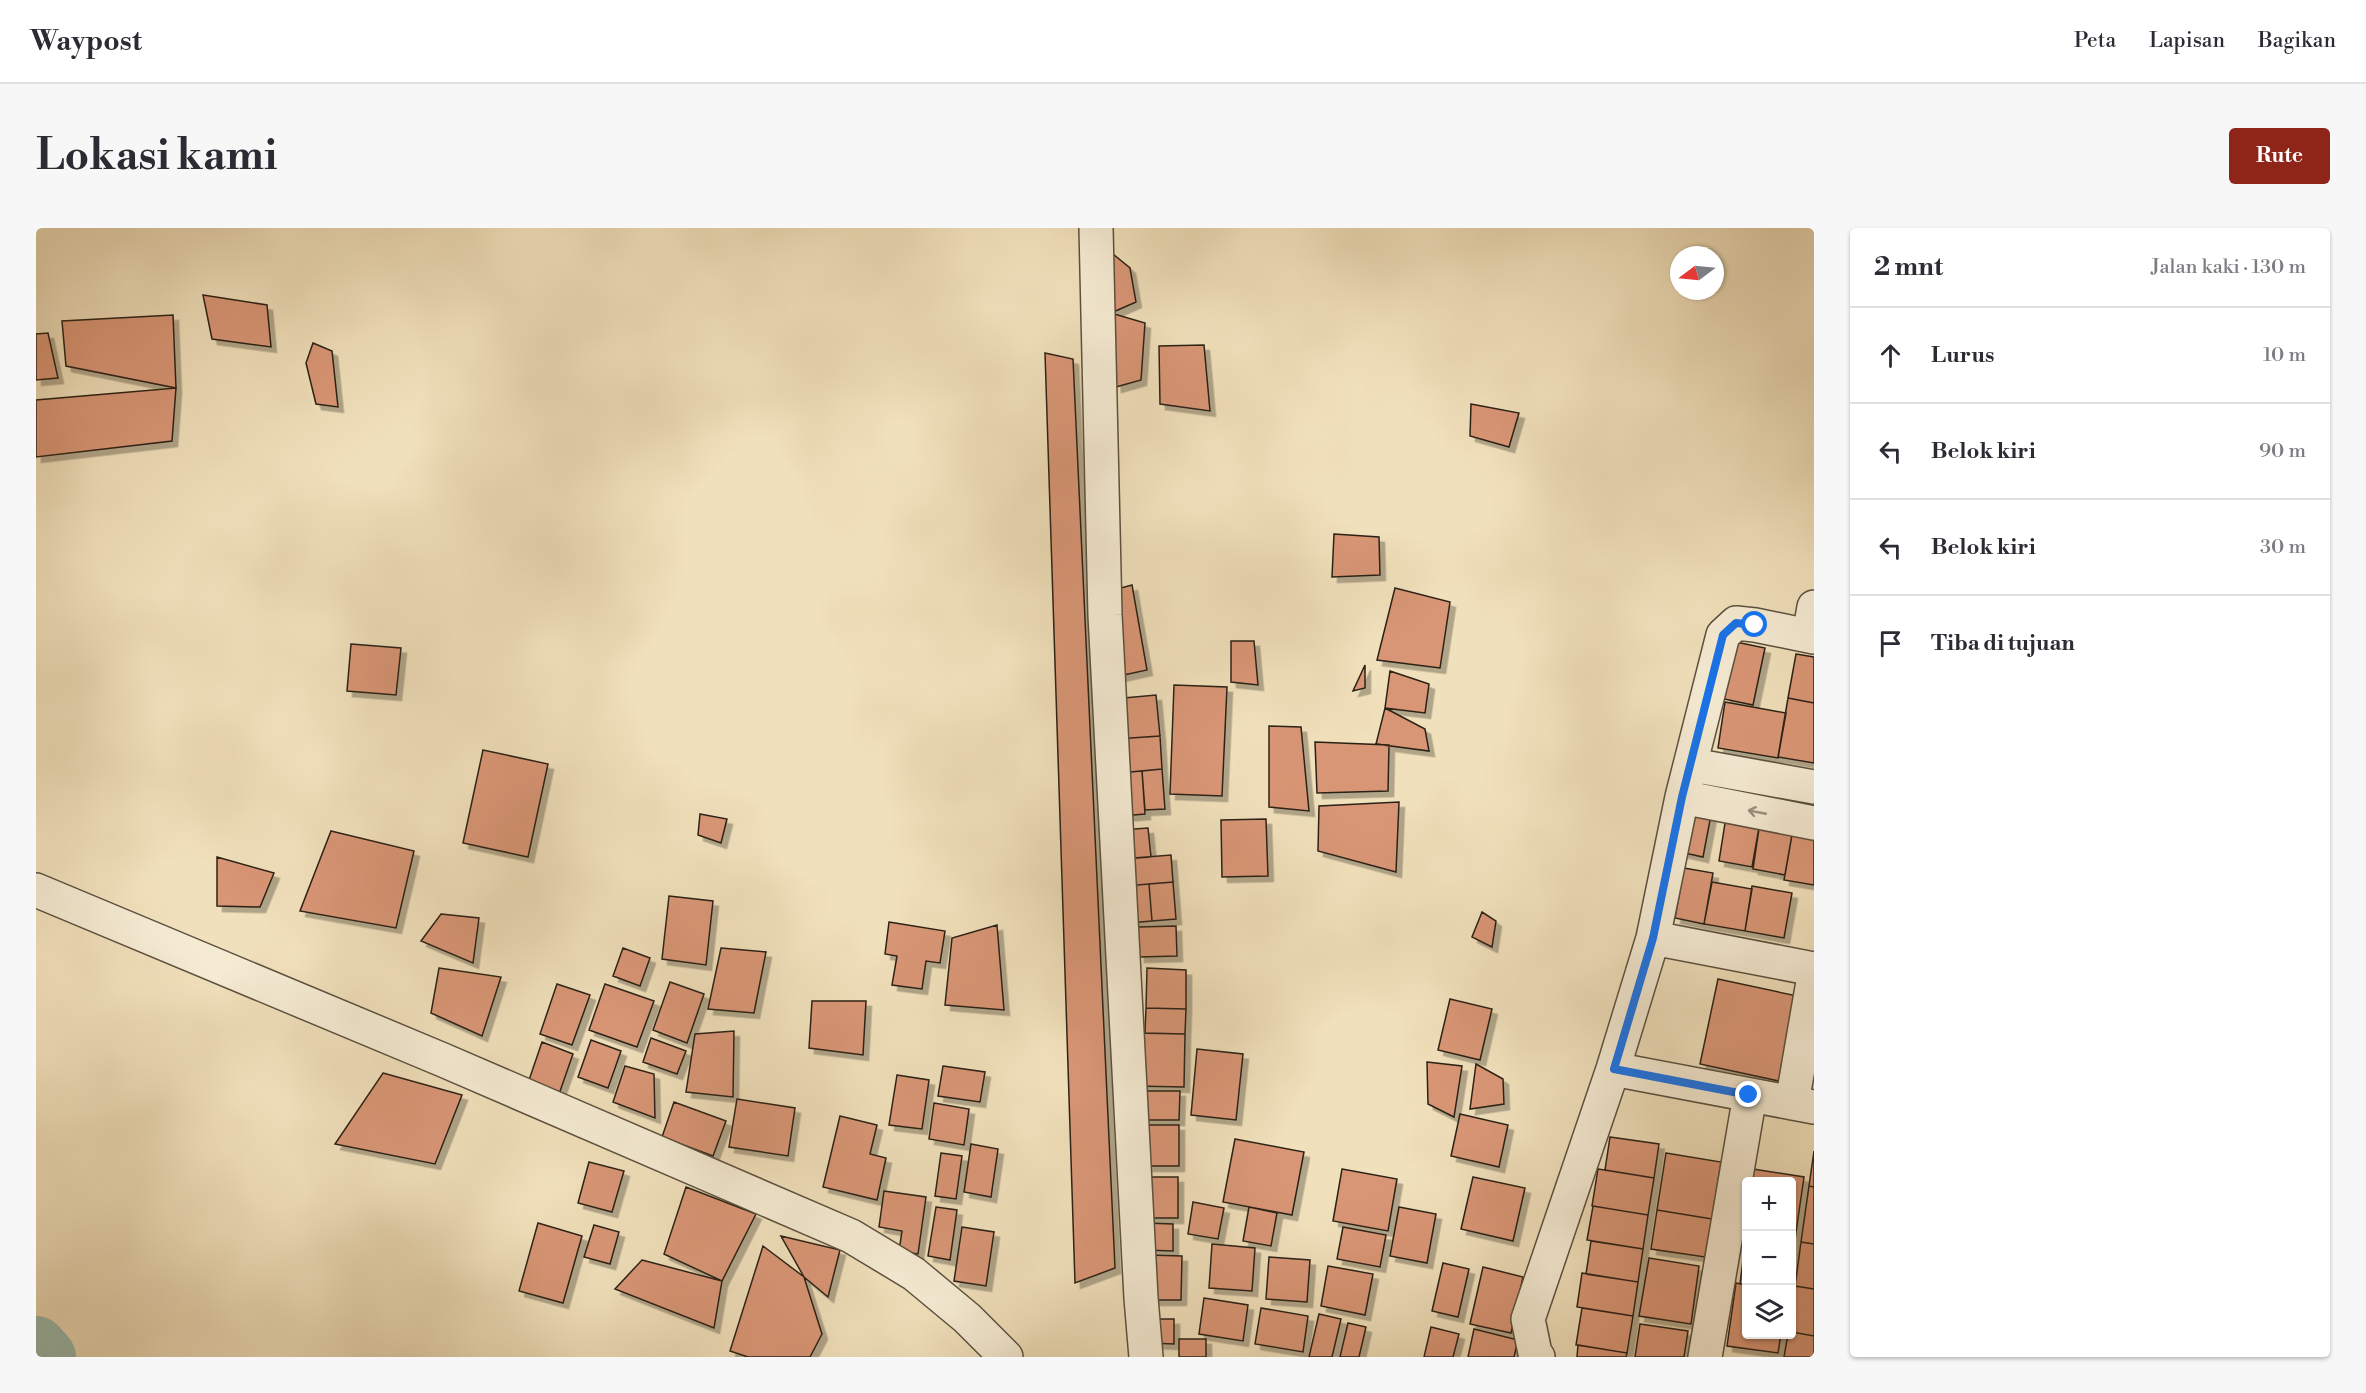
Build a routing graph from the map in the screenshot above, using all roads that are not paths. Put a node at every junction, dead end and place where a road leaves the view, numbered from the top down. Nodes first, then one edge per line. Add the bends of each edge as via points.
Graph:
1 (1096, 228) edge
2 (1812, 627) edge
3 (1692, 765) junction
4 (1814, 787) edge
5 (1682, 797) junction
6 (1814, 824) edge
7 (36, 890) edge
8 (1653, 938) junction
9 (1814, 969) edge
10 (1814, 976) edge
11 (1614, 1069) junction
12 (1749, 1095) junction
13 (1803, 1105) edge
14 (1006, 1357) edge
15 (1146, 1357) edge
16 (1538, 1357) edge
17 (1705, 1357) edge

1 - 15 street via 1105,615
2 - 3 street via 1736,623 1723,635
3 - 4 street
3 - 5 street
6 -> 5 street
5 - 8 street
7 - 14 street via 850,1236 914,1274
8 - 9 street
8 - 11 street
10 - 13 street
11 - 12 street
11 - 16 street via 1528,1319
12 - 13 street
12 - 17 street

